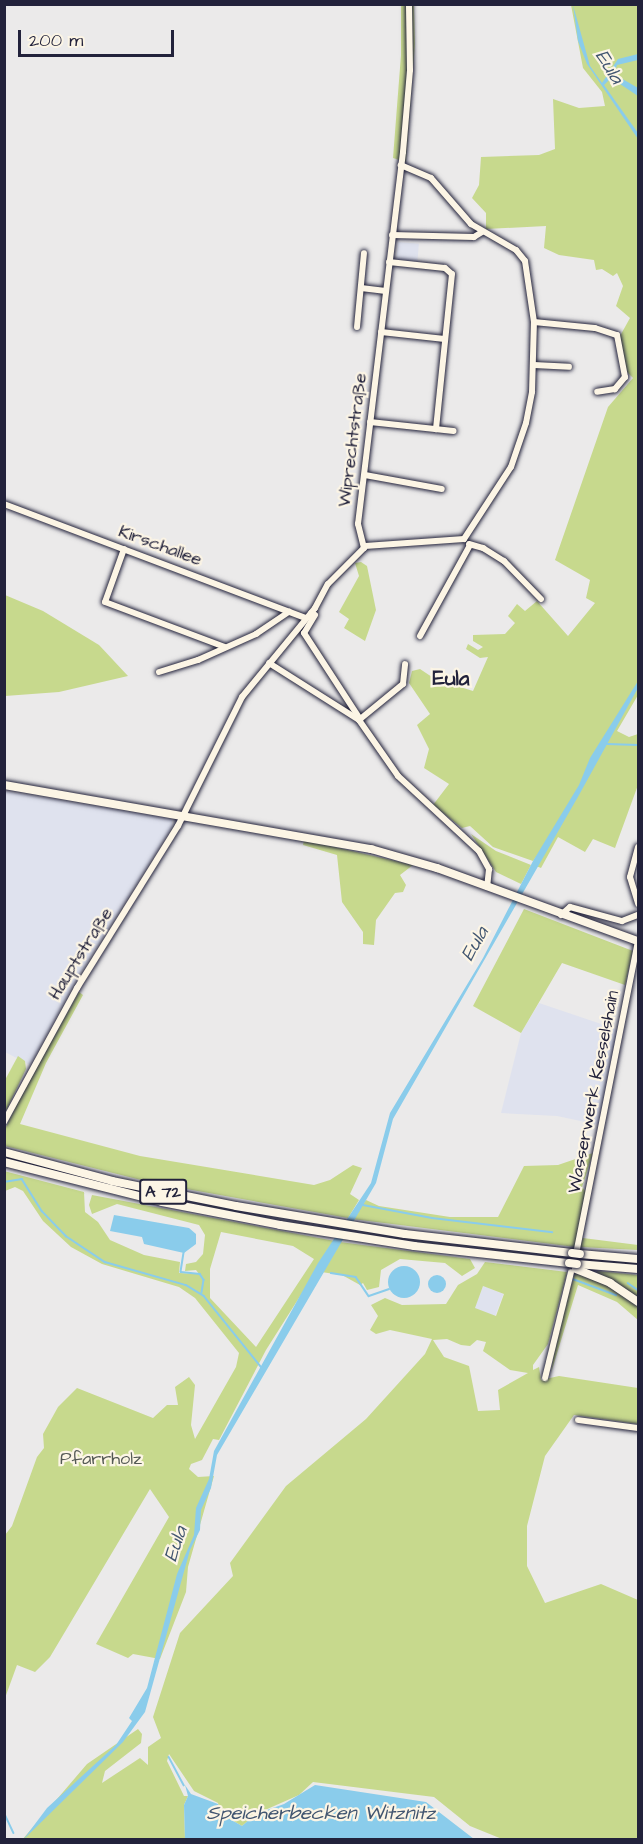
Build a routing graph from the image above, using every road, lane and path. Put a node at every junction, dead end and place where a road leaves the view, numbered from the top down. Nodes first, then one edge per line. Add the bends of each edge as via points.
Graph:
1 (409, 4) edge
2 (401, 165) junction
3 (482, 232) junction
4 (392, 235) junction
5 (364, 253) dead end
6 (389, 262) junction
7 (361, 288) junction
8 (386, 291) junction
9 (534, 322) junction
10 (357, 327) dead end
11 (381, 332) junction
12 (445, 339) junction
13 (534, 365) junction
14 (569, 367) dead end
15 (597, 392) dead end
16 (370, 422) junction
17 (436, 429) junction
18 (454, 431) dead end
19 (365, 475) junction
20 (442, 489) dead end
21 (4, 504) edge
22 (464, 539) junction
23 (470, 545) junction
24 (365, 546) junction
25 (124, 549) junction
26 (541, 599) dead end
27 (289, 612) junction
28 (311, 613) junction
29 (305, 618) junction
30 (420, 636) dead end
31 (225, 647) junction
32 (279, 650) junction
33 (269, 663) junction
34 (405, 664) dead end
35 (159, 672) dead end
36 (282, 672) junction
37 (360, 720) junction
38 (4, 785) edge
39 (184, 815) junction
40 (639, 847) edge
41 (487, 886) junction
42 (639, 904) edge
43 (561, 915) junction
44 (639, 915) edge
45 (639, 941) edge
46 (4, 1122) edge
47 (4, 1152) edge
48 (4, 1162) edge
49 (576, 1252) junction
50 (639, 1259) edge
51 (572, 1267) junction
52 (639, 1269) edge
53 (639, 1302) edge
54 (545, 1378) dead end
55 (578, 1420) dead end
56 (639, 1428) edge

1 - 2 street, Wiprechtstraße via 410,70
2 - 3 street via 431,178
2 - 4 street, Wiprechtstraße
3 - 4 street via 474,237
3 - 9 street via 516,250 525,261
4 - 6 street, Wiprechtstraße
5 - 7 street
6 - 8 street, Wiprechtstraße
6 - 12 street via 451,270
7 - 8 street
7 - 10 street
8 - 11 street, Wiprechtstraße
9 - 13 street
9 - 15 street via 595,328 617,335 625,377 615,389
11 - 12 street
11 - 16 street, Wiprechtstraße
12 - 17 street
13 - 14 street
13 - 22 street via 520,447
16 - 17 street
16 - 19 street, Wiprechtstraße
17 - 18 street
19 - 20 street
19 - 24 street, Wiprechtstraße via 358,524
21 - 25 street, Kirschallee
22 - 23 street
22 - 24 street
23 - 26 street via 504,561
23 - 30 street
24 - 28 street via 328,584
25 - 27 street, Kirschallee
25 - 31 street via 105,602
27 - 29 street, Kirschallee
27 - 31 street via 256,634
28 - 29 street
28 - 37 street via 315,615 304,633
29 - 32 street
31 - 35 street
32 - 33 street
32 - 36 street
33 - 36 street
33 - 39 street, Hauptstraße via 242,697
34 - 37 street via 403,684
36 - 37 street
37 - 41 street via 398,776 479,851 489,869
38 - 39 main road
39 - 41 main road via 370,849
39 - 46 street, Hauptstraße via 59,1017
40 - 42 street via 630,878
41 - 43 main road
43 - 44 street via 570,907 622,921
43 - 45 main road
45 - 49 street, Wasserwerk Kesselshain
47 - 49 highway, A 72 via 112,1180 324,1222
48 - 51 highway, A 72 via 162,1202 319,1231
49 - 50 highway, A 72
51 - 52 highway, A 72
51 - 53 highway via 610,1282
51 - 54 street
55 - 56 street

